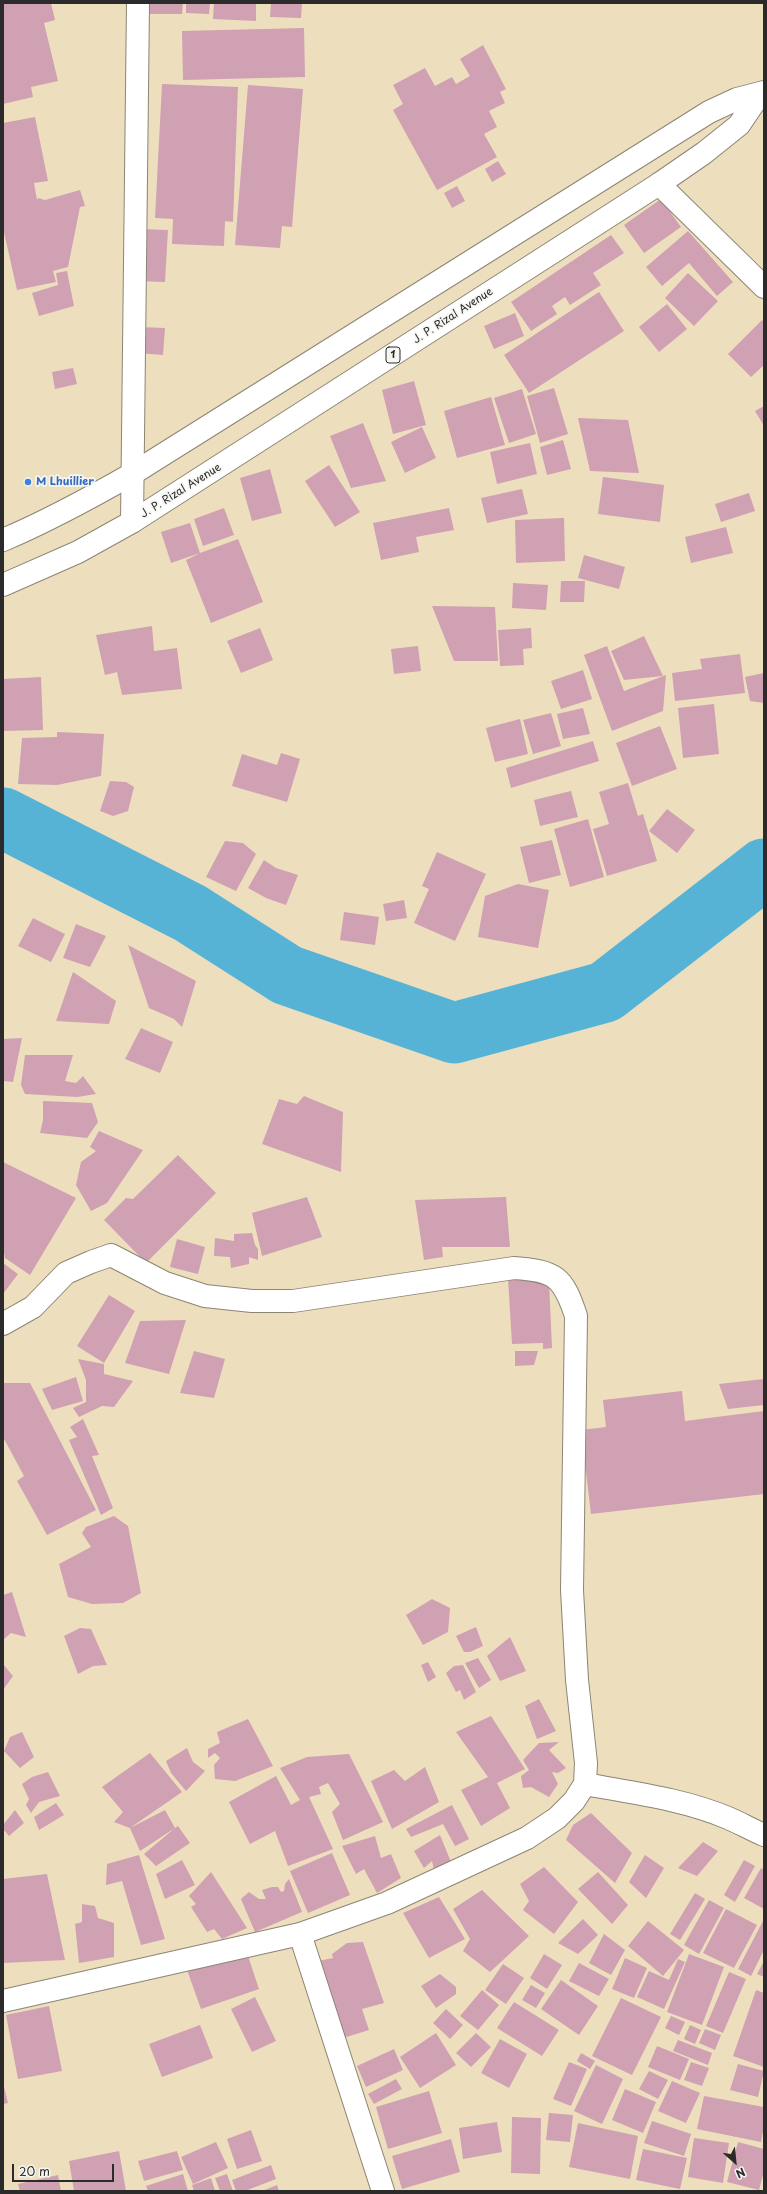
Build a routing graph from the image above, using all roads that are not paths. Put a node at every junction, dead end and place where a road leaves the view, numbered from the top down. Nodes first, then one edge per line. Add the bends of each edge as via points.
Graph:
1 (138, 3) edge
2 (762, 93) edge
3 (659, 184) junction
4 (764, 287) edge
5 (132, 474) junction
6 (132, 522) junction
7 (3, 540) edge
8 (3, 585) edge
9 (3, 1324) edge
10 (585, 1784) junction
11 (764, 1835) edge
12 (300, 1934) junction
13 (3, 2001) edge
14 (383, 2191) edge

1 - 5 street
2 - 3 street, J. P. Rizal Avenue / 1 via 739,126
2 - 5 street, J. P. Rizal Avenue / 1 via 737,99 709,112
3 - 4 street
3 - 6 street, J. P. Rizal Avenue / 1
5 - 6 street
5 - 7 street, J. P. Rizal Avenue / 1 via 37,526
6 - 8 street, J. P. Rizal Avenue / 1 via 78,552
9 - 10 street via 33,1307 66,1273 112,1255 165,1283 205,1296 252,1301 293,1301 514,1268 540,1270 558,1279 568,1293 576,1316 572,1590 577,1680 586,1763
10 - 11 street via 694,1807 727,1818
10 - 12 street via 574,1801 557,1818 527,1838 387,1903
12 - 13 street
12 - 14 street

